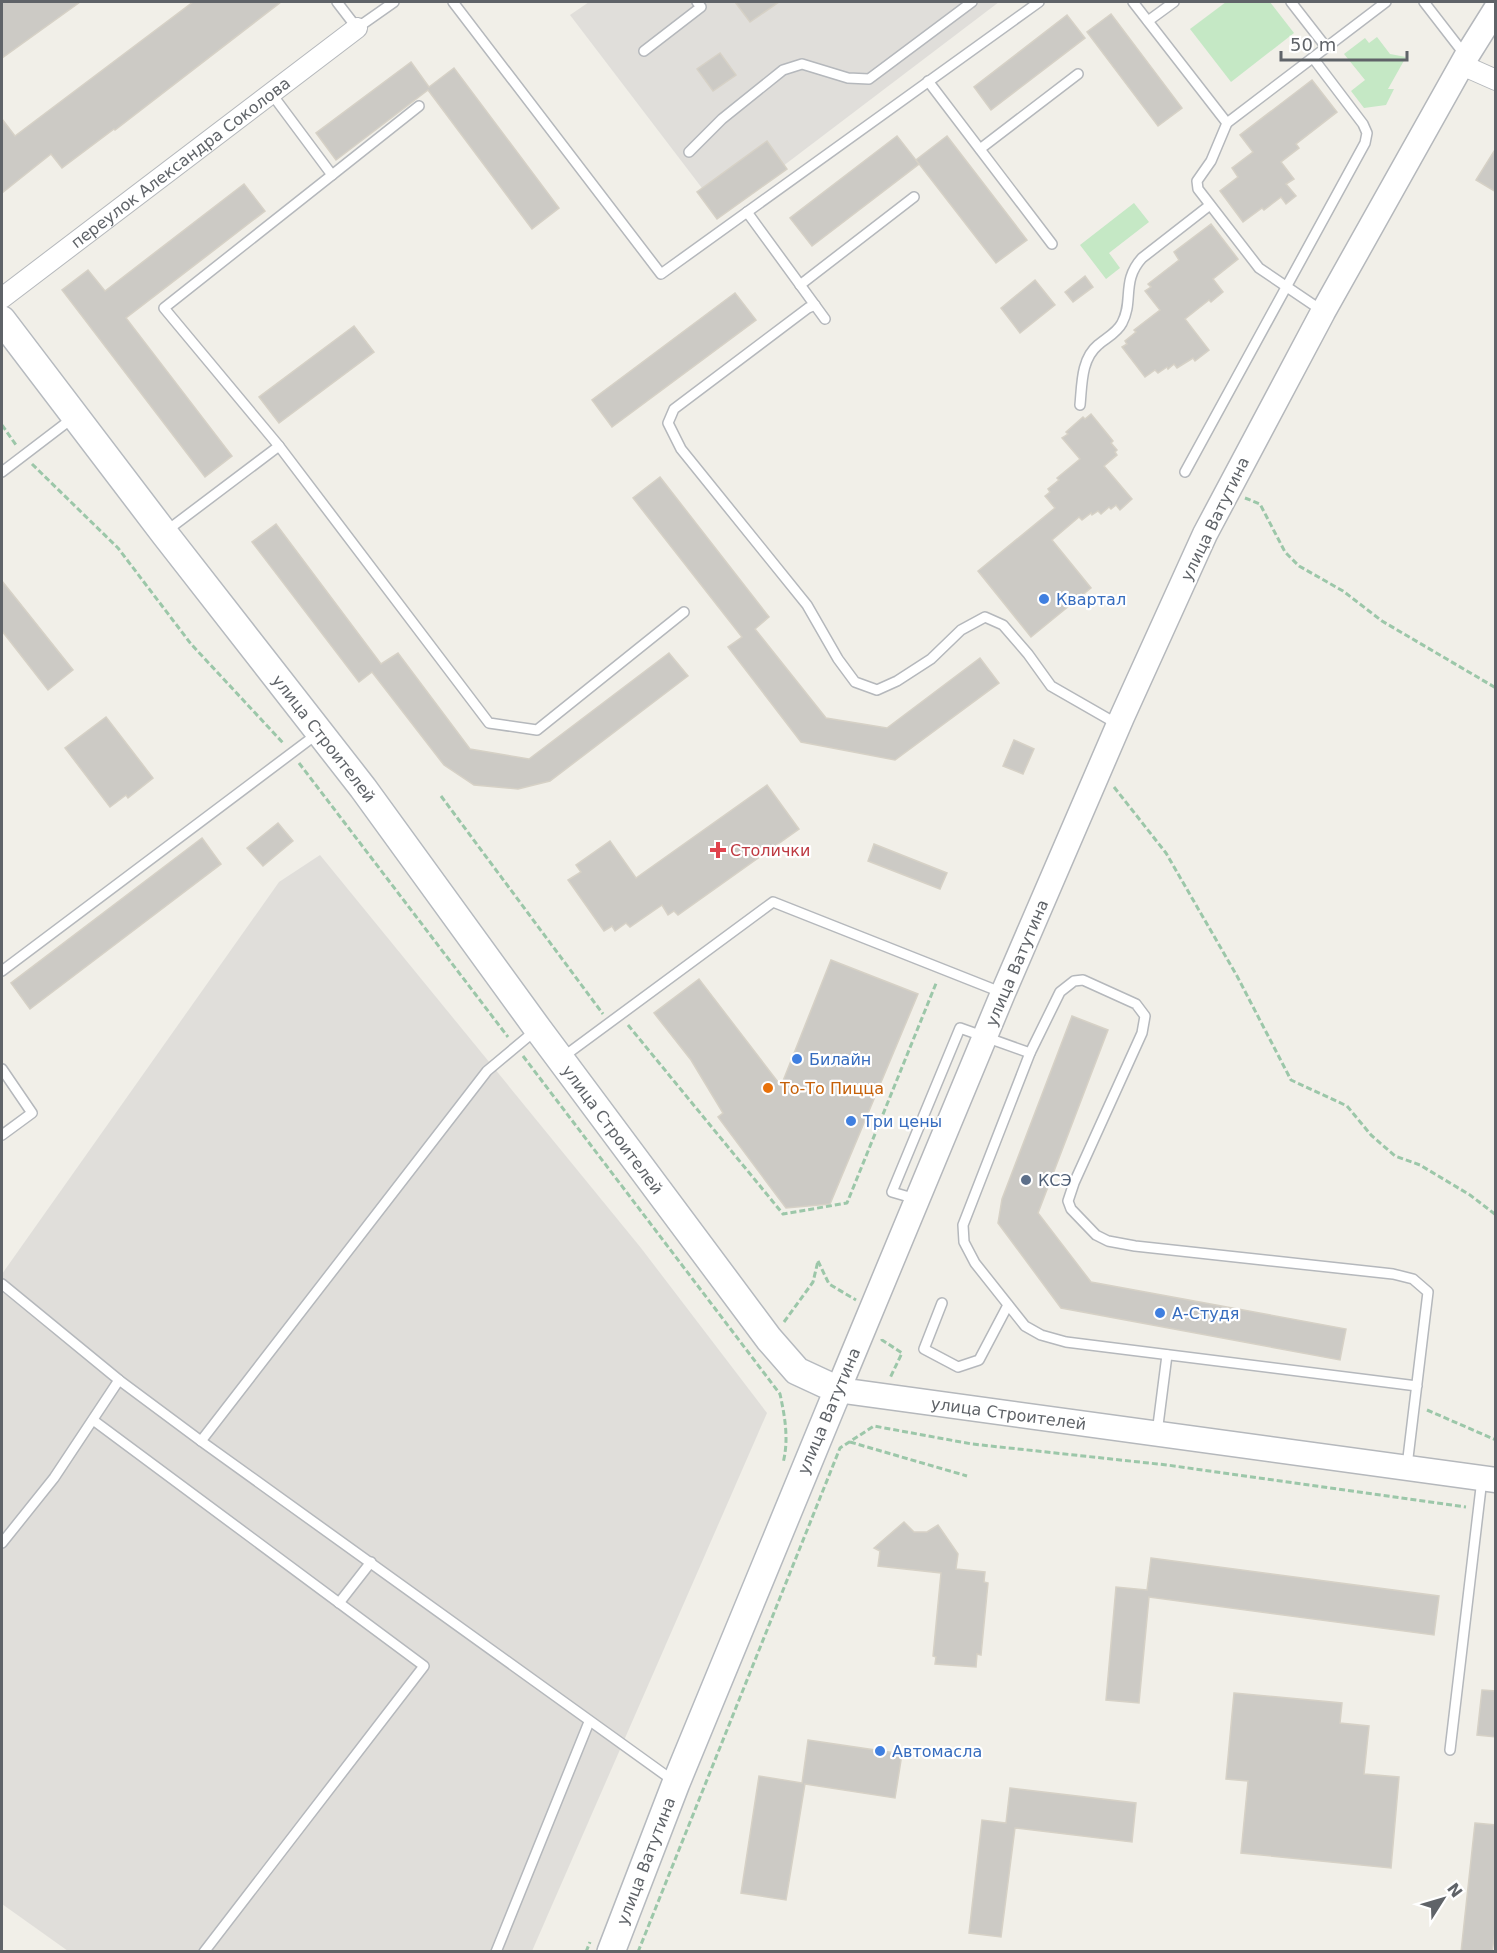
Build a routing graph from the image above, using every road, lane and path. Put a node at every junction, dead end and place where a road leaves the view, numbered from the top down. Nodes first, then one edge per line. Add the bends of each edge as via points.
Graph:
1 (337, 2) edge
2 (394, 2) edge
3 (453, 2) edge
4 (697, 2) edge
5 (972, 2) edge
6 (1039, 2) edge
7 (1133, 2) edge
8 (1174, 2) edge
9 (1291, 2) edge
10 (1386, 2) edge
11 (1424, 2) edge
12 (1496, 9) edge
13 (1148, 21) junction
14 (357, 28) junction
15 (1326, 47) junction
16 (644, 51) dead end
17 (1313, 58) junction
18 (1464, 61) junction
19 (1078, 74) dead end
20 (1496, 80) edge
21 (928, 81) junction
22 (271, 93) junction
23 (419, 106) dead end
24 (1227, 123) junction
25 (980, 149) junction
26 (688, 152) dead end
27 (332, 175) junction
28 (914, 197) dead end
29 (1210, 205) junction
30 (747, 212) junction
31 (1052, 244) dead end
32 (800, 285) junction
33 (1286, 287) junction
34 (2, 298) edge
35 (815, 305) junction
36 (1323, 312) junction
37 (825, 319) dead end
38 (2, 320) edge
39 (1080, 405) dead end
40 (75, 417) junction
41 (2, 425) edge
42 (279, 446) junction
43 (24, 456) junction
44 (2, 472) edge
45 (1185, 472) dead end
46 (1227, 490) junction
47 (164, 533) junction
48 (684, 612) dead end
49 (1496, 688) edge
50 (1119, 725) junction
51 (319, 732) junction
52 (292, 753) junction
53 (1097, 775) junction
54 (441, 796) dead end
55 (942, 969) junction
56 (2, 971) edge
57 (1003, 993) junction
58 (612, 1020) junction
59 (538, 1029) junction
60 (986, 1037) junction
61 (516, 1047) junction
62 (1030, 1053) junction
63 (561, 1059) junction
64 (2, 1069) edge
65 (2, 1135) edge
66 (1496, 1215) edge
67 (2, 1284) edge
68 (857, 1301) dead end
69 (942, 1303) dead end
70 (1008, 1305) junction
71 (783, 1322) dead end
72 (884, 1331) dead end
73 (1167, 1355) junction
74 (119, 1380) junction
75 (1416, 1386) junction
76 (838, 1390) junction
77 (884, 1397) junction
78 (1414, 1404) junction
79 (93, 1420) junction
80 (874, 1426) junction
81 (1157, 1434) junction
82 (1496, 1440) edge
83 (201, 1441) junction
84 (850, 1442) junction
85 (1406, 1468) junction
86 (781, 1470) dead end
87 (968, 1476) dead end
88 (1489, 1480) edge
89 (1478, 1508) junction
90 (2, 1543) edge
91 (371, 1562) junction
92 (339, 1603) junction
93 (589, 1722) junction
94 (1450, 1750) dead end
95 (676, 1783) junction
96 (600, 1946) edge
97 (204, 1952) edge
98 (496, 1952) edge
99 (586, 1952) edge
100 (638, 1952) edge

1 - 14 lane
2 - 14 lane
3 - 30 lane via 661,274
4 - 16 lane via 701,7
5 - 26 lane via 869,79 848,78 802,64 783,69
6 - 21 lane
7 - 13 lane
8 - 13 lane
9 - 15 lane
10 - 15 lane
11 - 18 lane
12 - 18 street, улица Ватутина
13 - 24 lane
14 - 22 street, переулок Александра Соколова
15 - 17 lane
17 - 24 lane
17 - 33 lane via 1367,133
18 - 20 street
18 - 36 street, улица Ватутина
19 - 25 lane
21 - 25 lane
21 - 30 lane
22 - 27 lane
22 - 34 street, переулок Александра Соколова
23 - 27 lane
24 - 29 lane via 1211,161 1197,181
25 - 31 lane
27 - 42 lane via 164,308
28 - 32 lane
29 - 33 lane via 1259,268
29 - 39 lane via 1133,267 1122,324 1089,356
30 - 32 lane
32 - 35 lane
33 - 36 lane
33 - 45 lane
35 - 37 lane
35 - 50 lane via 674,409 668,423 681,449 807,605 837,659 855,682 877,690 897,681 931,659 962,630 985,617 1003,625 1051,686
36 - 46 street, улица Ватутина
38 - 40 main road, улица Строителей
40 - 43 lane
40 - 47 main road, улица Строителей
41 - 43 path
42 - 47 lane
42 - 48 lane via 489,723 537,730
43 - 44 lane
43 - 52 path via 118,548 191,644
46 - 49 path via 1260,504 1285,552 1299,566 1343,591 1382,621
46 - 50 street, улица Ватутина
47 - 51 main road, улица Строителей
50 - 53 street, улица Ватутина
51 - 52 lane
51 - 59 main road, улица Строителей
52 - 56 lane
52 - 61 path
53 - 57 street, улица Ватутина
53 - 66 path via 1116,788 1166,853 1291,1080 1347,1106 1395,1156 1419,1165
54 - 58 path via 602,1012
55 - 57 lane
55 - 58 lane via 774,903
55 - 58 path via 846,1203 783,1214 630,1026
57 - 60 street, улица Ватутина
58 - 63 lane
59 - 61 lane
59 - 63 main road, улица Строителей
60 - 62 lane
60 - 76 street, улица Ватутина
61 - 83 lane via 487,1071
61 - 86 path via 780,1394 786,1420
62 - 70 lane via 963,1225 964,1242 975,1263
62 - 75 lane via 1060,992 1074,981 1083,980 1136,1004 1145,1016 1142,1033 1074,1183 1068,1201 1071,1209 1096,1235 1108,1241 1413,1279 1428,1292
63 - 76 main road, улица Строителей via 769,1339 796,1371
64 - 65 lane via 32,1113
67 - 74 lane
68 - 71 path via 829,1284 818,1261 813,1282
69 - 70 lane via 924,1349 958,1366 979,1360
70 - 73 lane via 1025,1326 1041,1335
72 - 77 path via 882,1340 902,1353
73 - 75 lane
73 - 81 lane
74 - 79 lane
74 - 83 lane
75 - 78 lane
76 - 77 street, улица Строителей
76 - 95 main road, улица Ватутина
77 - 80 path
77 - 81 street, улица Строителей
78 - 82 path
78 - 85 lane
79 - 90 lane via 54,1478
79 - 92 lane
80 - 84 path
80 - 89 path via 972,1444 1167,1465
81 - 85 street, улица Строителей
83 - 91 lane
84 - 87 path
84 - 100 path via 840,1448
85 - 88 street, улица Строителей
88 - 89 lane
89 - 94 lane
91 - 92 lane
91 - 93 lane
92 - 97 lane via 424,1666
93 - 95 lane
93 - 98 lane
95 - 96 main road, улица Ватутина
96 - 99 path

